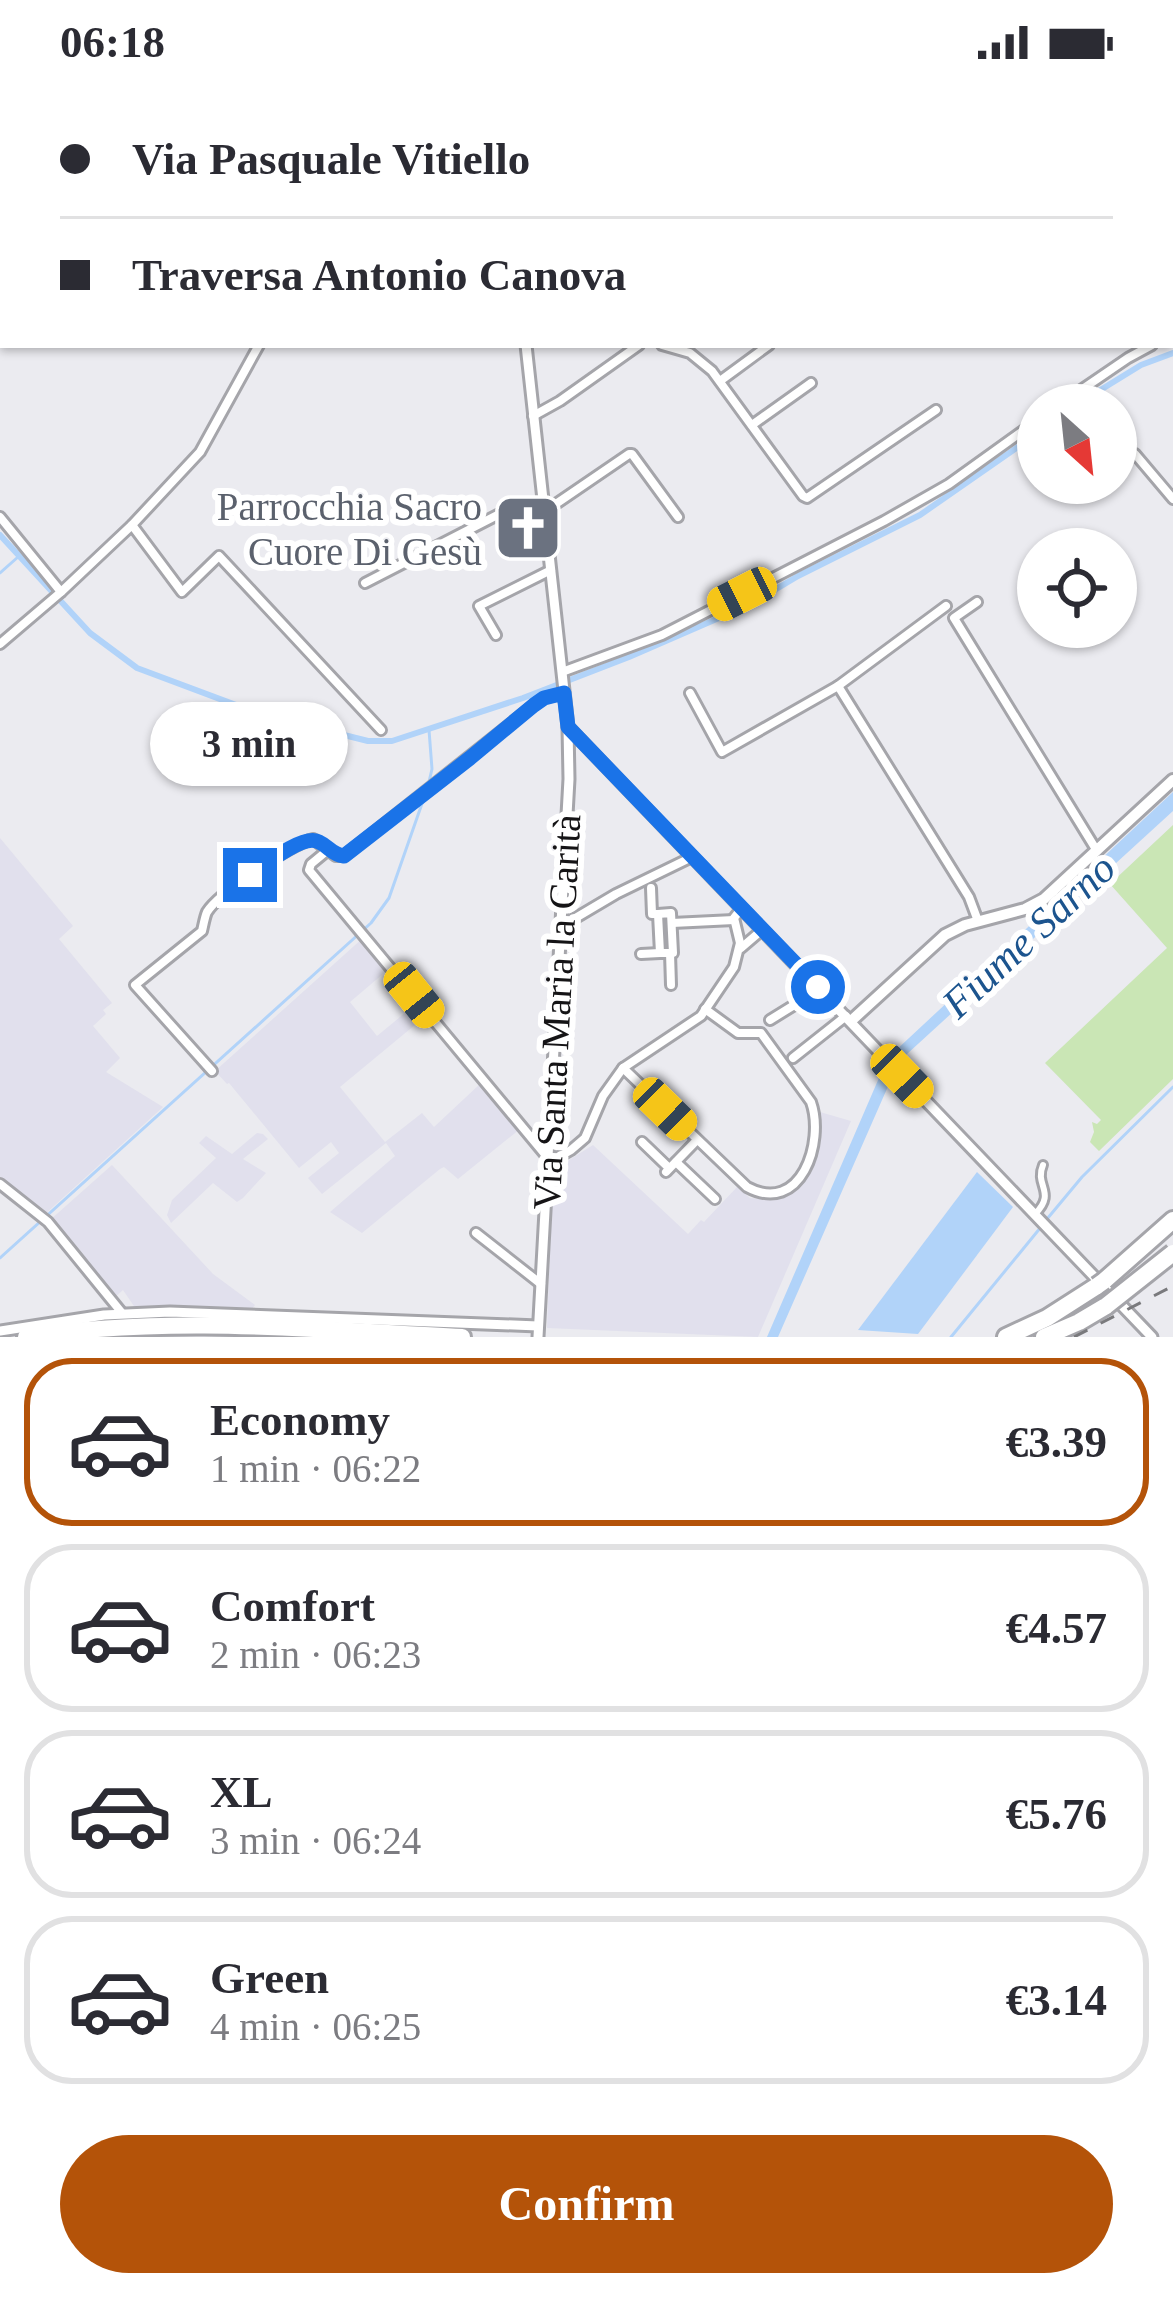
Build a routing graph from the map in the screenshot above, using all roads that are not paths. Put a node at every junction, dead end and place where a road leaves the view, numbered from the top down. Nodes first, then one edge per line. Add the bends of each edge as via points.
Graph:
1 (257, 348) edge
2 (526, 348) edge
3 (634, 348) edge
4 (674, 348) edge
5 (765, 348) edge
6 (1146, 348) edge
7 (719, 381) junction
8 (812, 383) dead end
9 (1090, 384) edge
10 (937, 410) dead end
11 (533, 416) junction
12 (752, 425) junction
13 (1017, 435) edge
14 (1137, 456) edge
15 (1173, 499) edge
16 (544, 507) junction
17 (0, 518) edge
18 (678, 518) dead end
19 (132, 525) junction
20 (551, 570) junction
21 (365, 583) dead end
22 (57, 595) junction
23 (976, 602) dead end
24 (946, 606) dead end
25 (496, 635) dead end
26 (0, 644) edge
27 (563, 682) junction
28 (838, 686) junction
29 (690, 693) dead end
30 (568, 727) junction
31 (381, 730) dead end
32 (1173, 779) edge
33 (328, 850) junction
34 (1097, 851) junction
35 (692, 857) junction
36 (651, 888) dead end
37 (742, 909) junction
38 (658, 914) junction
39 (734, 920) junction
40 (978, 922) junction
41 (672, 923) junction
42 (562, 926) junction
43 (738, 933) junction
44 (758, 933) junction
45 (740, 949) junction
46 (665, 953) junction
47 (641, 954) dead end
48 (671, 985) dead end
49 (818, 987) junction
50 (705, 1010) junction
51 (849, 1018) junction
52 (770, 1020) dead end
53 (793, 1058) dead end
54 (623, 1068) junction
55 (210, 1069) dead end
56 (697, 1139) junction
57 (642, 1142) dead end
58 (548, 1161) junction
59 (1042, 1165) dead end
60 (670, 1167) junction
61 (0, 1184) edge
62 (715, 1199) dead end
63 (1173, 1215) edge
64 (1041, 1220) junction
65 (476, 1233) dead end
66 (1173, 1235) edge
67 (1173, 1253) edge
68 (541, 1284) junction
69 (1105, 1291) junction
70 (123, 1315) junction
71 (0, 1331) edge
72 (538, 1332) edge
73 (26, 1337) edge
74 (86, 1337) edge
75 (315, 1337) edge
76 (462, 1337) edge
77 (1006, 1337) edge
78 (1029, 1337) edge
79 (1044, 1337) edge
80 (1152, 1337) edge

1 - 19 street via 200,452
2 - 11 street, Via Santa Maria la Carità
3 - 11 street
4 - 7 street via 699,358
5 - 7 street
6 - 9 street
7 - 12 street
8 - 12 street
10 - 12 street via 807,498
11 - 16 street, Via Santa Maria la Carità
13 - 27 street via 884,521
14 - 15 street
16 - 18 street via 632,454
16 - 20 street, Via Santa Maria la Carità
16 - 21 street via 513,508
17 - 22 street
19 - 22 street
19 - 31 street via 182,592 219,556
20 - 25 street via 479,605
20 - 27 street, Via Santa Maria la Carità
22 - 26 street
23 - 34 street via 954,618
24 - 28 street
27 - 30 street, Via Santa Maria la Carità
27 - 33 street via 344,856
28 - 29 street via 722,752
28 - 40 street
30 - 35 street
30 - 42 street, Via Santa Maria la Carità
32 - 34 main road
33 - 55 street via 310,839 272,860 135,985
33 - 58 street via 309,870
34 - 40 main road via 1033,905
35 - 37 street
35 - 42 street
36 - 38 street
37 - 39 street
37 - 44 street
38 - 41 street via 671,913
38 - 46 street
39 - 41 street
39 - 43 street
40 - 51 main road via 945,934
41 - 46 street via 673,952
42 - 58 street, Via Santa Maria la Carità
43 - 44 street
43 - 45 street
44 - 45 street
44 - 49 street
45 - 50 street
46 - 47 street
46 - 48 street
49 - 51 street
49 - 52 street
50 - 54 street
50 - 56 street via 738,1033 763,1035 805,1091 815,1120 806,1171 773,1194 747,1187
51 - 53 street
51 - 64 street
54 - 56 street
54 - 58 street via 585,1138
56 - 60 street
57 - 60 street
58 - 68 street, Via Santa Maria la Carità
59 - 64 street
60 - 62 street
61 - 70 street via 48,1222
63 - 69 highway
64 - 80 street
65 - 68 street
66 - 69 highway
67 - 69 highway, bridge
68 - 72 street, Via Santa Maria la Carità
69 - 77 highway
69 - 78 highway
69 - 79 highway via 1079,1322
70 - 71 street
70 - 72 street
73 - 76 highway via 194,1324
74 - 75 highway

